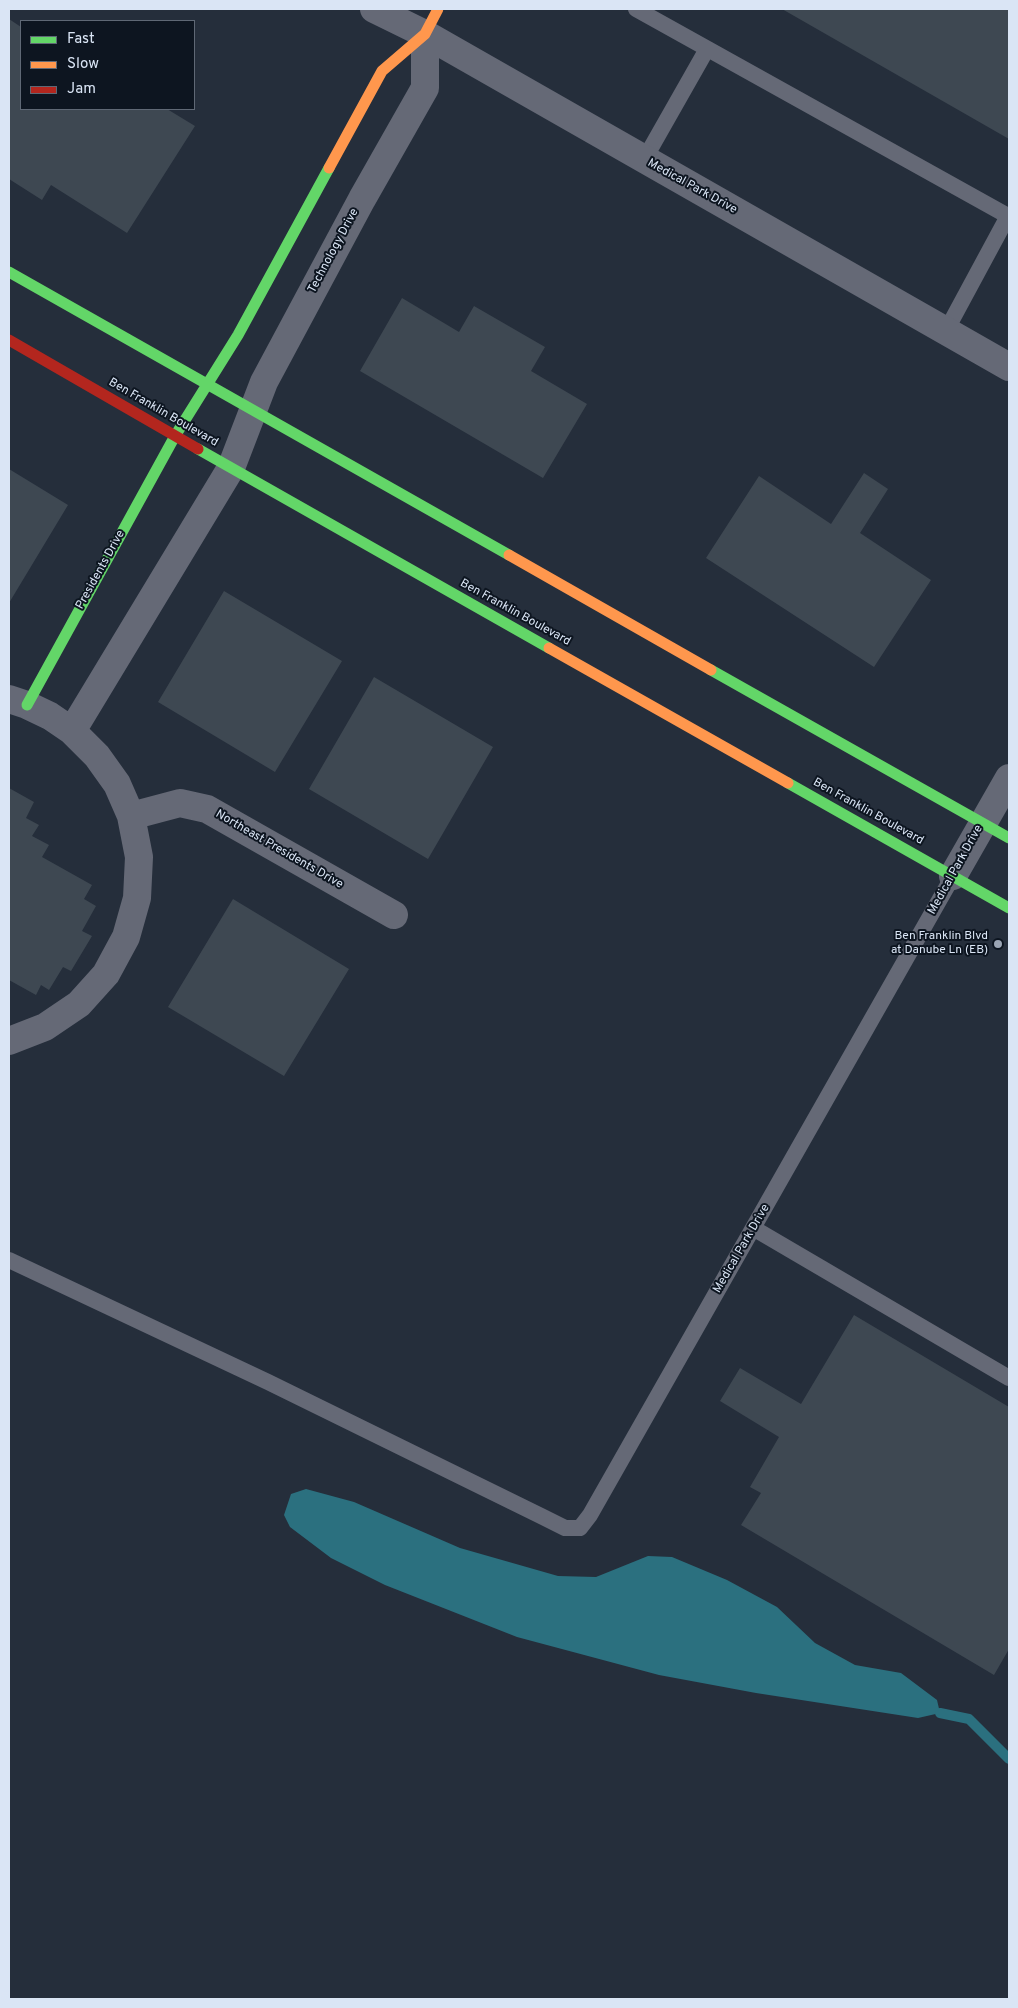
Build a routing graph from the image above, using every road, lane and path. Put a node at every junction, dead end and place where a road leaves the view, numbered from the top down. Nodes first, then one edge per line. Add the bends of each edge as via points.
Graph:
1 (374, 9) edge
2 (438, 9) edge
3 (636, 9) edge
4 (426, 34) junction
5 (707, 49) junction
6 (644, 160) junction
7 (9, 272) edge
8 (946, 331) junction
9 (9, 340) edge
10 (1009, 367) edge
11 (207, 384) junction
12 (254, 412) junction
13 (175, 436) junction
14 (231, 468) junction
15 (18, 702) edge
16 (72, 731) junction
17 (1009, 778) edge
18 (131, 816) junction
19 (983, 823) junction
20 (1009, 838) edge
21 (953, 876) junction
22 (1009, 908) edge
23 (394, 915) dead end
24 (9, 1041) edge
25 (754, 1228) junction
26 (9, 1260) edge
27 (1009, 1378) edge

1 - 4 street, Medical Park Drive
2 - 4 street, Technology Drive
3 - 5 lane
4 - 6 street, Medical Park Drive
4 - 11 street, Technology Drive via 382,71 238,335
4 - 12 street, Technology Drive via 425,88 358,205 264,382
5 - 6 lane
5 - 8 lane via 1008,216
6 - 8 street, Medical Park Drive
7 - 11 street
8 - 10 street, Medical Park Drive
9 - 13 street, Ben Franklin Boulevard
11 - 12 street
11 - 13 street, Technology Drive
12 - 14 street, Technology Drive
12 - 19 street
13 - 14 street, Ben Franklin Boulevard
13 - 15 street, Presidents Drive
14 - 16 street
14 - 21 street, Ben Franklin Boulevard
15 - 16 street, Presidents Drive via 50,716
16 - 18 street, Presidents Drive via 97,756 117,784
17 - 19 street, Medical Park Drive
18 - 23 street, Northeast Presidents Drive via 180,803 207,808
18 - 24 street, Presidents Drive via 139,857 137,898 126,937 106,974 79,1004 45,1027
19 - 20 street
19 - 21 street, Medical Park Drive
21 - 22 street, Ben Franklin Boulevard
21 - 25 lane, Medical Park Drive
25 - 26 lane, Medical Park Drive via 590,1516 580,1528 565,1528 268,1382
25 - 27 lane

